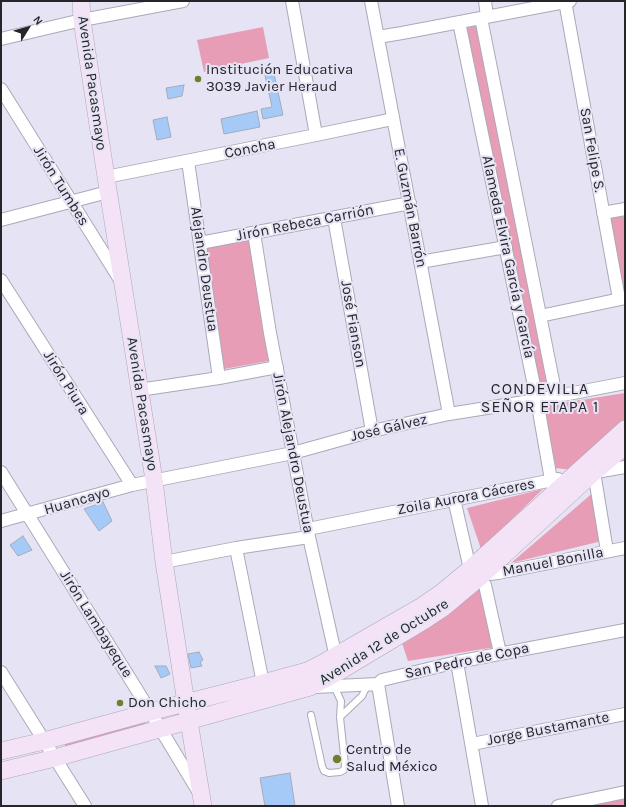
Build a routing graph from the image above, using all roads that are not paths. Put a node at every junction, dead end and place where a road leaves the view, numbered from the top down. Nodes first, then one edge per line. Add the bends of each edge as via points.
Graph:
1 (81, 1) edge
2 (183, 1) edge
3 (292, 1) edge
4 (371, 1) edge
5 (485, 1) edge
6 (566, 1) edge
7 (161, 3) edge
8 (484, 17) junction
9 (82, 20) junction
10 (459, 22) junction
11 (378, 37) junction
12 (1, 38) edge
13 (1, 89) edge
14 (393, 119) junction
15 (316, 136) junction
16 (188, 160) junction
17 (107, 185) junction
18 (71, 202) junction
19 (410, 204) junction
20 (625, 209) edge
21 (603, 213) junction
22 (334, 218) junction
23 (1, 220) edge
24 (254, 233) junction
25 (200, 243) junction
26 (506, 247) junction
27 (420, 262) junction
28 (1, 280) edge
29 (122, 282) junction
30 (622, 298) edge
31 (540, 316) junction
32 (277, 368) junction
33 (219, 378) junction
34 (625, 383) edge
35 (139, 390) junction
36 (556, 396) junction
37 (537, 400) junction
38 (449, 414) junction
39 (625, 429) edge
40 (372, 431) junction
41 (625, 446) edge
42 (293, 453) junction
43 (625, 467) edge
44 (1, 472) edge
45 (594, 473) junction
46 (572, 476) junction
47 (154, 480) junction
48 (132, 486) junction
49 (553, 486) junction
50 (454, 499) junction
51 (28, 514) junction
52 (1, 521) edge
53 (309, 533) junction
54 (236, 548) junction
55 (625, 548) edge
56 (607, 551) junction
57 (164, 562) junction
58 (477, 574) junction
59 (625, 630) edge
60 (500, 653) junction
61 (457, 662) junction
62 (337, 671) junction
63 (1, 672) edge
64 (263, 683) junction
65 (373, 684) junction
66 (186, 703) junction
67 (150, 712) junction
68 (625, 714) edge
69 (311, 715) dead end
70 (340, 717) junction
71 (189, 721) junction
72 (160, 729) junction
73 (44, 741) junction
74 (472, 744) junction
75 (1, 751) edge
76 (55, 758) junction
77 (1, 771) edge
78 (625, 792) edge
79 (203, 802) edge
80 (85, 806) edge
81 (398, 806) edge
82 (482, 806) edge
83 (563, 806) edge

1 - 9 main road, Avenida Pacasmayo
2 - 7 street
3 - 15 street
4 - 11 street, E. Guzmán Barrón
5 - 8 street, Alameda Elvira García y García
6 - 8 street
6 - 21 street, San Felipe S.
7 - 9 street
8 - 10 street
8 - 31 street, Alameda Elvira García y García
9 - 12 street
9 - 17 main road, Avenida Pacasmayo
10 - 11 street
10 - 26 street, Alameda Elvira García y García
11 - 14 street, E. Guzmán Barrón
13 - 18 street, Jirón Tumbes
14 - 15 street, Concha
14 - 19 street, E. Guzmán Barrón
15 - 16 street, Concha
16 - 17 street, Concha
16 - 25 street, Alejandro Deustua
17 - 18 street, Concha
17 - 29 main road, Avenida Pacasmayo
18 - 23 street, Concha
18 - 29 street, Jirón Tumbes
19 - 22 street, Jirón Rebeca Carrión
19 - 27 street, E. Guzmán Barrón
20 - 21 street
21 - 30 street, San Felipe S.
22 - 24 street, Jirón Rebeca Carrión
22 - 40 street, José Fianson
24 - 25 street, Jirón Rebeca Carrión
24 - 32 street, Jirón Alejandro Deustua
25 - 33 street, Alejandro Deustua
26 - 27 street
26 - 37 street, Alameda Elvira García y García
27 - 38 street, E. Guzmán Barrón
28 - 48 street, Jirón Piura
29 - 35 main road, Avenida Pacasmayo
30 - 31 street
31 - 36 street, Alameda Elvira García y García
32 - 33 street
32 - 42 street, Jirón Alejandro Deustua
33 - 35 street
34 - 36 street, José Gálvez
35 - 47 main road, Avenida Pacasmayo
36 - 37 street, José Gálvez
37 - 38 street, José Gálvez
37 - 49 street, Alameda Elvira García y García
38 - 40 street, José Gálvez
39 - 46 main road, Avenida 12 de Octubre
40 - 42 street, José Gálvez
41 - 45 main road, Avenida 12 de Octubre
42 - 47 street, José Gálvez
42 - 53 street, Jirón Alejandro Deustua
43 - 45 street
44 - 51 street, Jirón Lambayeque
45 - 46 street
45 - 56 street
45 - 58 main road, Avenida 12 de Octubre
46 - 49 main road, Avenida 12 de Octubre
47 - 48 street, Huancayo
47 - 57 main road, Avenida Pacasmayo
48 - 51 street, Huancayo
49 - 50 street, Zoila Aurora Cáceres
49 - 58 main road, Avenida 12 de Octubre
50 - 53 street, Zoila Aurora Cáceres
50 - 58 street
51 - 52 street, Huancayo
51 - 67 street, Jirón Lambayeque
53 - 54 street, Zoila Aurora Cáceres
53 - 62 street, Jirón Alejandro Deustua
54 - 57 street, Zoila Aurora Cáceres
54 - 64 street
55 - 56 street, Manuel Bonilla
56 - 58 street, Manuel Bonilla via 498,573
57 - 66 main road, Avenida Pacasmayo
58 - 60 street via 485,585
58 - 62 main road, Avenida 12 de Octubre via 422,606
59 - 60 street, San Pedro de Copa
60 - 61 street, San Pedro de Copa
61 - 65 street, San Pedro de Copa
61 - 74 street
62 - 64 main road, Avenida 12 de Octubre via 321,664 308,671
62 - 65 street, San Pedro de Copa
62 - 70 lane via 341,701
62 - 71 main road, Avenida 12 de Octubre via 310,687
63 - 73 street
64 - 66 main road, Avenida 12 de Octubre
65 - 70 lane
65 - 81 street
66 - 67 main road, Avenida 12 de Octubre
66 - 71 main road, Avenida Pacasmayo
67 - 72 street, Jirón Lambayeque
67 - 73 main road, Avenida 12 de Octubre
68 - 74 street, Jorge Bustamante
69 - 70 lane via 322,766 324,771 329,773 344,770 345,765
71 - 72 main road, Avenida 12 de Octubre
71 - 79 main road, Avenida Pacasmayo
72 - 76 main road, Avenida 12 de Octubre
72 - 79 street, Jirón Lambayeque
73 - 75 main road, Avenida 12 de Octubre
73 - 76 street
74 - 82 street
76 - 77 main road, Avenida 12 de Octubre
76 - 80 street
78 - 83 street

